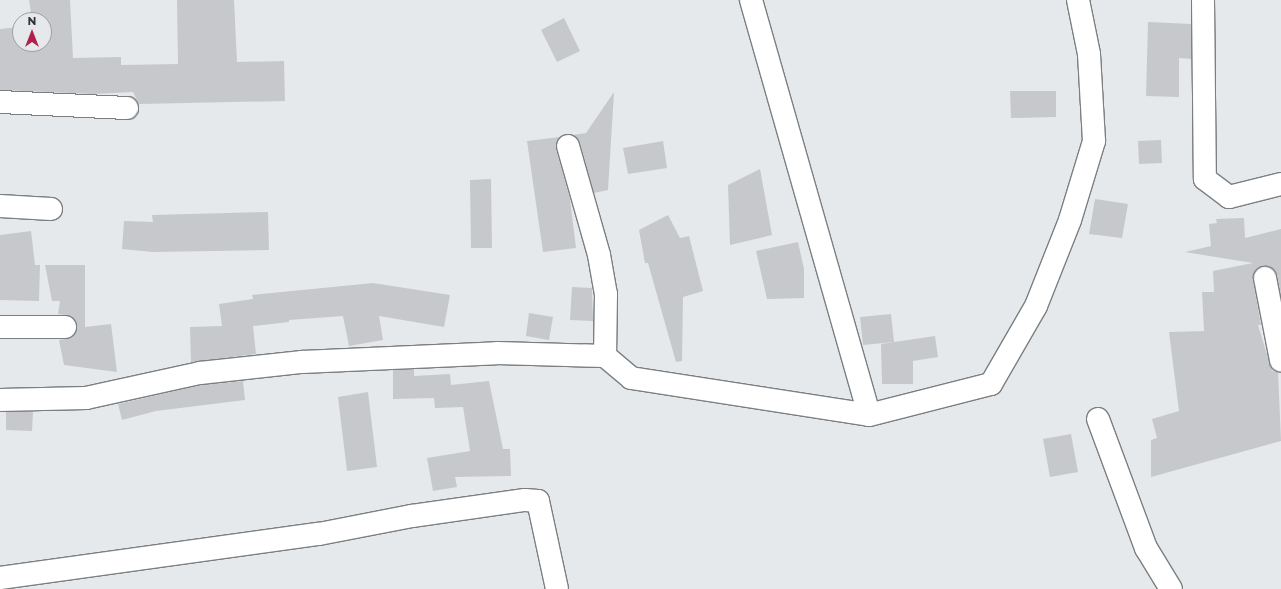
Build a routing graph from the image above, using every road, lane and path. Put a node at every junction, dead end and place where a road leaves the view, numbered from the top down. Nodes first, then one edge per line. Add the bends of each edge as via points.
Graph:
1 (751, 0) edge
2 (1078, 0) edge
3 (1203, 0) edge
4 (0, 102) edge
5 (127, 108) dead end
6 (568, 146) dead end
7 (1281, 184) edge
8 (0, 206) edge
9 (51, 209) dead end
10 (1264, 278) dead end
11 (0, 327) edge
12 (65, 327) dead end
13 (605, 356) junction
14 (1281, 360) edge
15 (0, 400) edge
16 (869, 415) junction
17 (1098, 419) dead end
18 (0, 578) edge
19 (557, 589) edge
20 (1171, 589) edge

1 - 16 street
2 - 16 street via 1088,54 1094,141 1070,220 1036,306 991,384
3 - 7 street via 1205,179 1229,197
4 - 5 street
6 - 13 street via 599,255 606,294
8 - 9 street
10 - 14 street
11 - 12 street
13 - 15 street via 497,353 302,362 200,373 86,398
13 - 16 street via 631,378
17 - 20 street via 1146,548
18 - 19 street via 319,534 412,516 525,500 538,501

